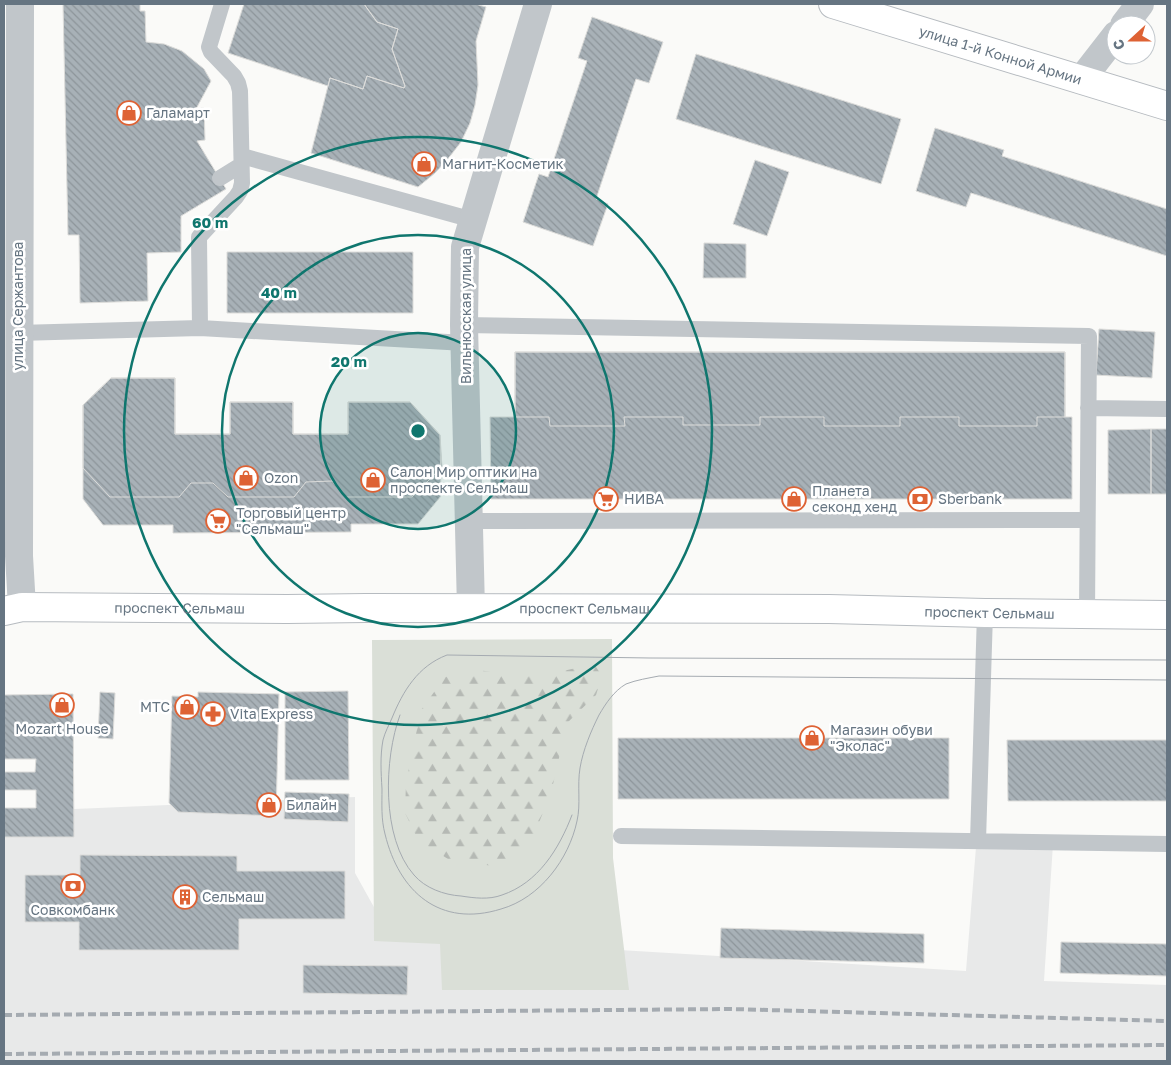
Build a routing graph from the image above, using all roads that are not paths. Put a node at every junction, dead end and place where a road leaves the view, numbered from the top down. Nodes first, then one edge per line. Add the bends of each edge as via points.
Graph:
1 (20, 4) edge
2 (222, 4) edge
3 (538, 4) edge
4 (833, 4) edge
5 (1140, 4) edge
6 (1132, 15) edge
7 (1106, 48) edge
8 (1081, 80) junction
9 (1167, 106) edge
10 (241, 160) junction
11 (220, 178) dead end
12 (11, 203) edge
13 (473, 220) junction
14 (200, 328) junction
15 (18, 332) junction
16 (464, 334) junction
17 (1088, 408) junction
18 (1167, 409) edge
19 (468, 520) junction
20 (1087, 520) junction
21 (13, 609) edge
22 (471, 609) junction
23 (985, 613) junction
24 (1087, 614) junction
25 (1167, 615) edge
26 (621, 836) dead end
27 (978, 842) junction
28 (1167, 844) edge

1 - 12 street, улица Сержантова
2 - 10 lane via 209,47 238,83
3 - 13 street, Вильнюсская улица
4 - 8 main road, улица 1-й Конной Армии
5 - 6 street
7 - 8 street
8 - 9 main road, улица 1-й Конной Армии
10 - 11 lane
10 - 13 lane
10 - 14 lane via 240,191 199,237
12 - 15 street, улица Сержантова
13 - 16 street, Вильнюсская улица via 465,247
14 - 15 lane
14 - 16 lane
15 - 21 street, улица Сержантова via 18,556
16 - 17 lane via 1089,336
16 - 19 street, Вильнюсская улица
17 - 18 lane
17 - 20 lane
19 - 20 lane
19 - 22 street, Вильнюсская улица
20 - 24 lane
21 - 22 main road, проспект Сельмаш
22 - 23 main road, проспект Сельмаш via 819,609
23 - 24 main road, проспект Сельмаш
23 - 27 lane
24 - 25 main road, проспект Сельмаш
26 - 27 lane
27 - 28 lane

